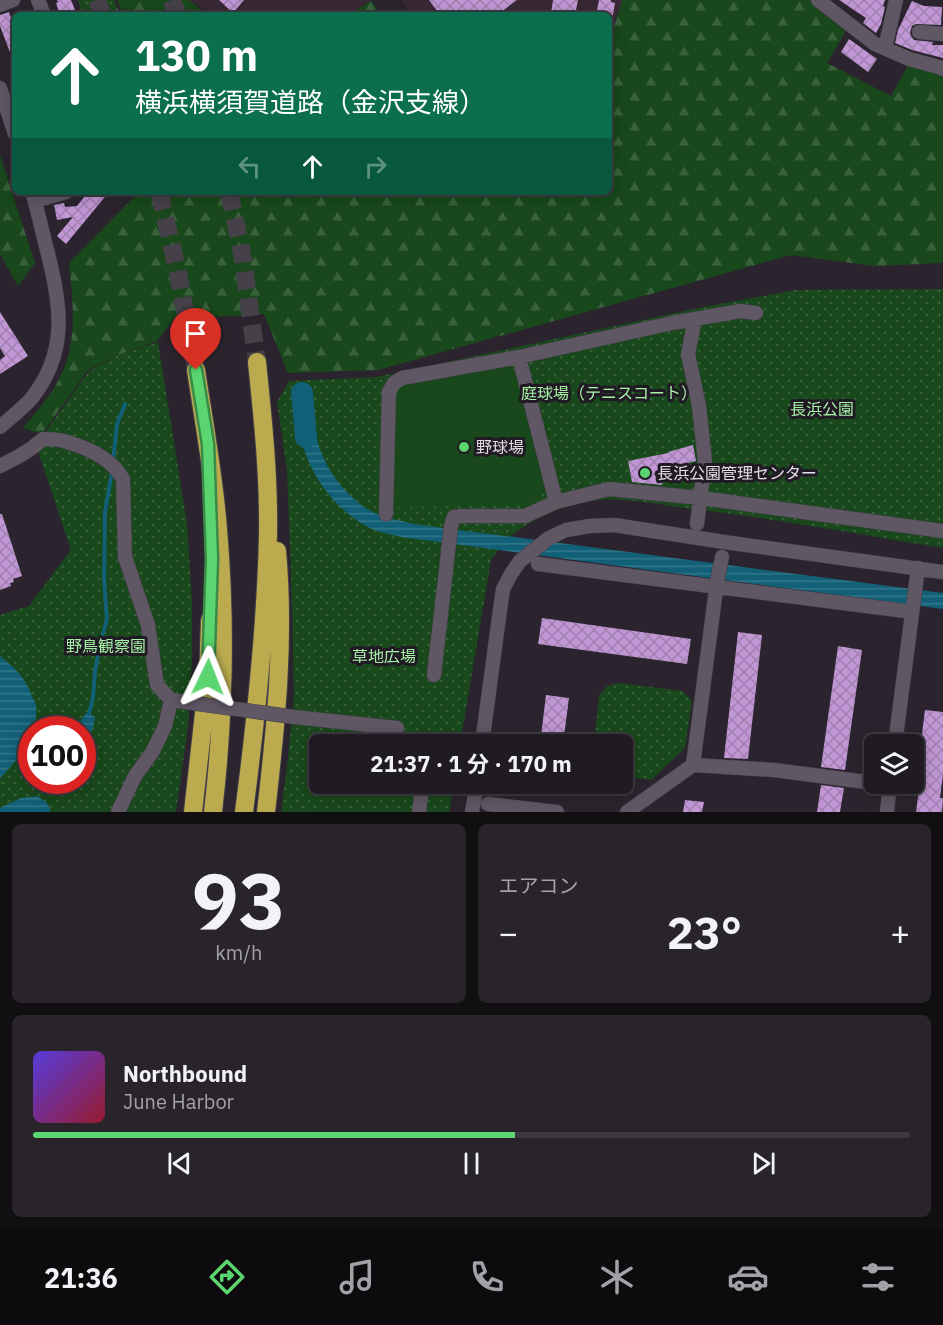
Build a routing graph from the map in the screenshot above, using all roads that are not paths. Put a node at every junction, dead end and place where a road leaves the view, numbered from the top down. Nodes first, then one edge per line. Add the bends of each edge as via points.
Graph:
1 (13, 0) edge
2 (818, 0) edge
3 (896, 0) edge
4 (0, 5) edge
5 (919, 32) dead end
6 (943, 34) edge
7 (885, 48) junction
8 (943, 69) edge
9 (0, 88) edge
10 (12, 125) edge
11 (33, 197) edge
12 (756, 314) dead end
13 (695, 319) junction
14 (519, 357) junction
15 (257, 362) tunnel mouth
16 (196, 370) tunnel mouth
17 (0, 427) edge
18 (265, 439) junction
19 (208, 444) junction
20 (0, 466) edge
21 (701, 498) junction
22 (556, 502) junction
23 (386, 514) dead end
24 (697, 524) dead end
25 (943, 531) edge
26 (722, 557) dead end
27 (538, 564) dead end
28 (918, 568) junction
29 (943, 572) edge
30 (717, 584) junction
31 (909, 609) junction
32 (434, 675) dead end
33 (171, 700) junction
34 (396, 728) dead end
35 (483, 734) edge
36 (897, 734) edge
37 (693, 765) junction
38 (864, 781) edge
39 (421, 794) edge
40 (475, 794) edge
41 (889, 794) edge
42 (488, 804) dead end
43 (118, 812) edge
44 (193, 812) edge
45 (213, 812) edge
46 (244, 812) edge
47 (266, 812) edge
48 (419, 812) edge
49 (472, 812) edge
50 (557, 812) edge
51 (627, 812) edge
52 (887, 812) edge

1 - 4 street
2 - 7 street
3 - 7 street
5 - 6 street
7 - 8 street
9 - 10 street
11 - 17 street via 59,307 57,345 37,390
12 - 13 street via 740,311
13 - 14 street
13 - 21 street via 688,354 705,461
14 - 22 street
14 - 23 street via 402,378 394,383 389,392
15 - 18 highway
16 - 19 highway
18 - 46 highway via 268,533 264,622
18 - 47 highway via 279,568 280,628 278,698
19 - 44 highway via 212,559 208,677
19 - 45 highway via 218,528 222,614 222,694
20 - 33 street via 43,439 66,441 91,451 112,465 123,479 126,556 148,625 157,685
21 - 22 street via 609,489
21 - 24 street
21 - 25 street
22 - 32 street via 525,516 454,517
26 - 30 street
27 - 30 street
28 - 29 street
28 - 31 street
28 - 35 street via 614,525 566,530 520,561 503,589
30 - 31 street
30 - 37 street
31 - 36 street
33 - 34 street, bridge
33 - 43 street via 165,726
37 - 38 street
37 - 51 street
39 - 48 street
40 - 49 street
41 - 52 street
42 - 50 street

